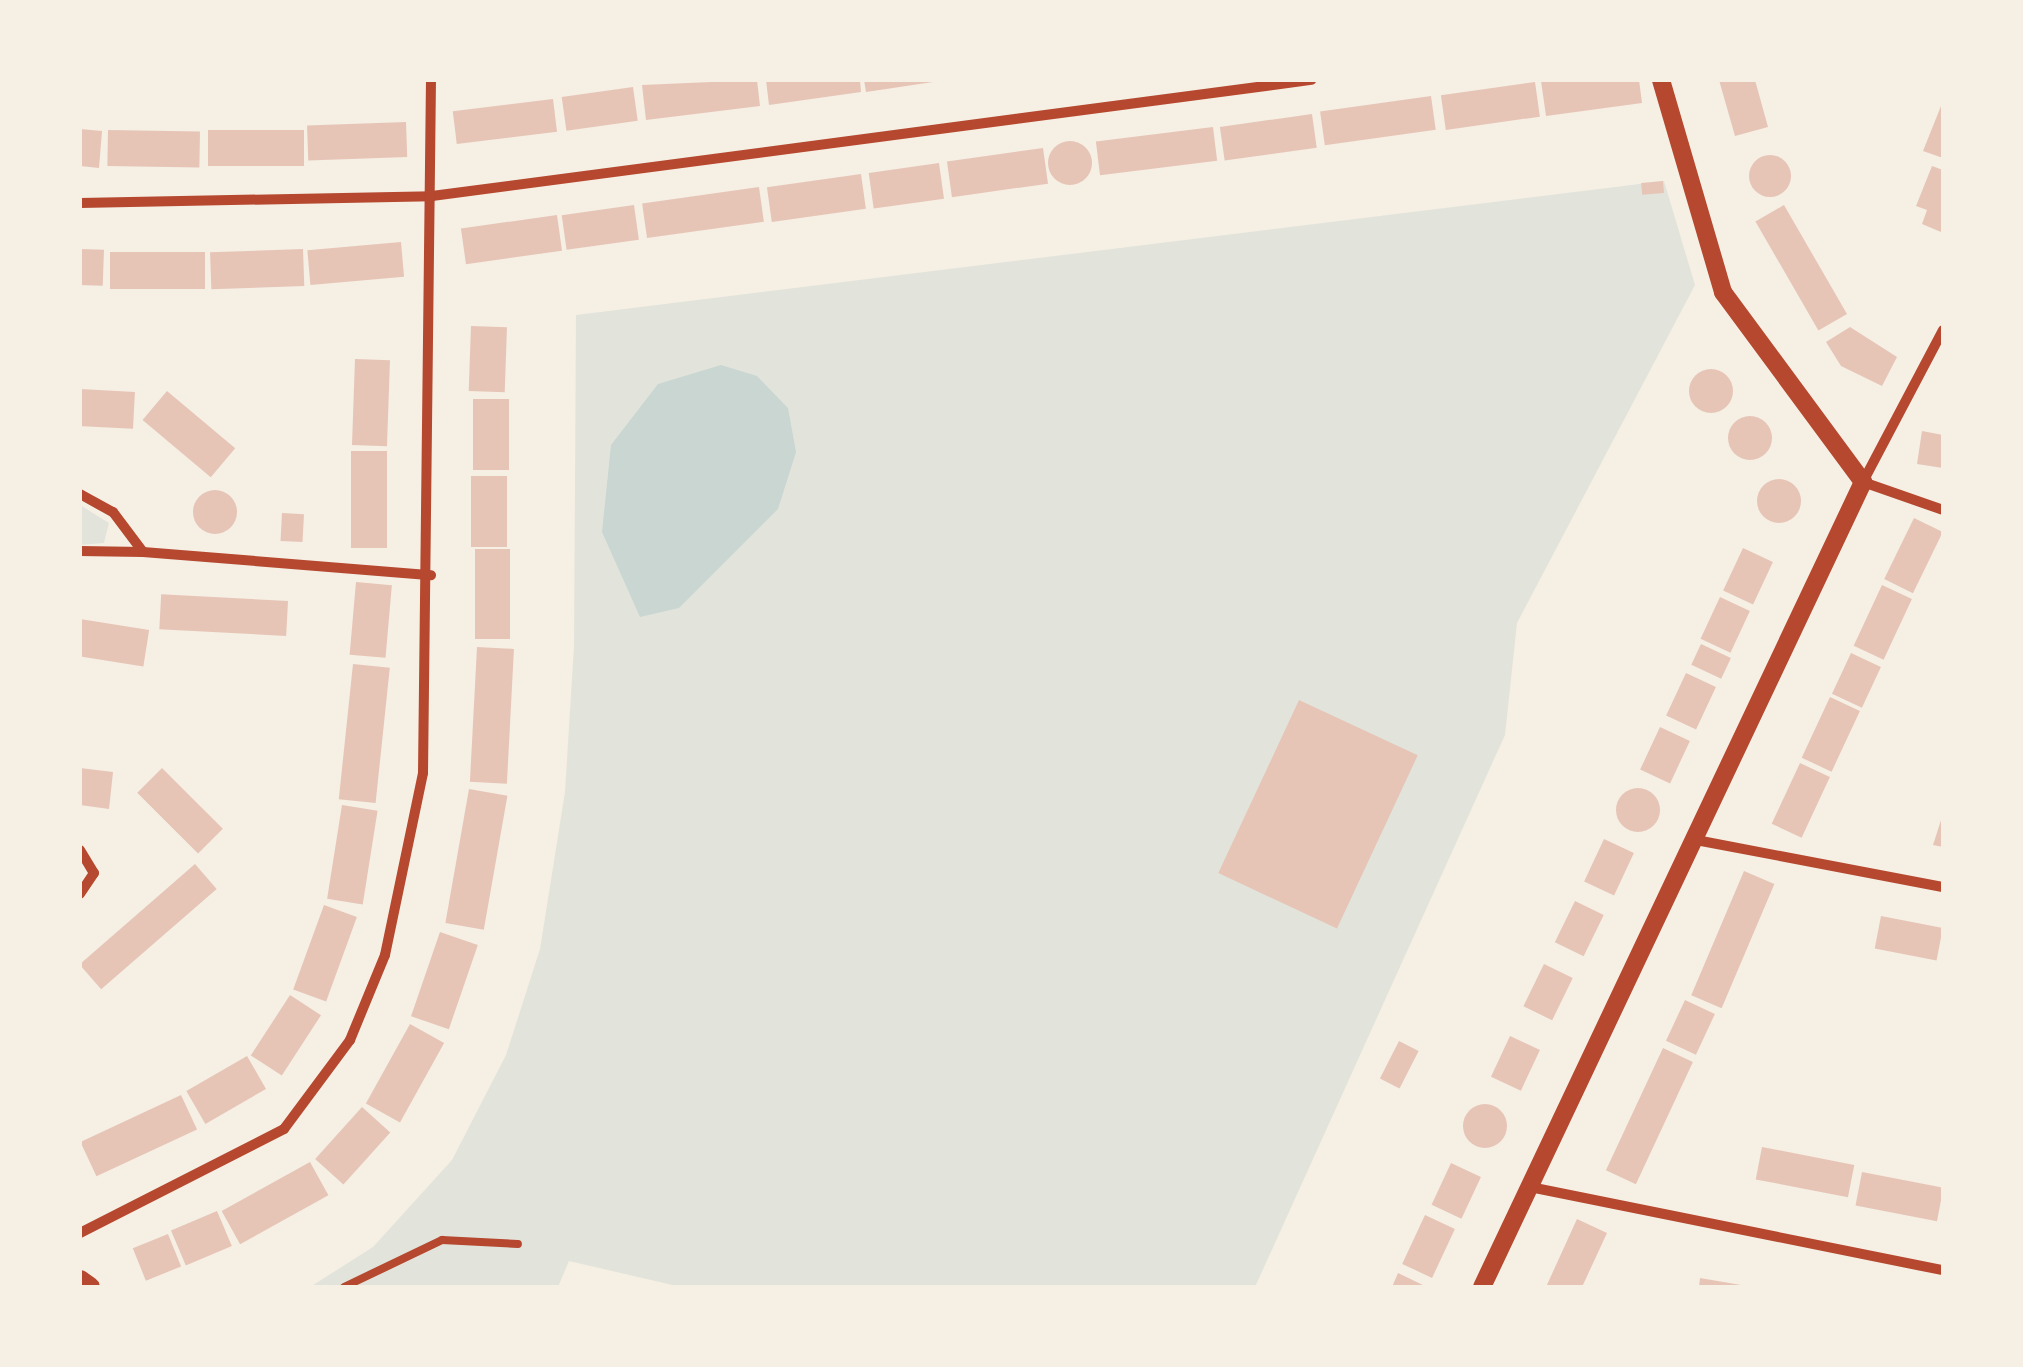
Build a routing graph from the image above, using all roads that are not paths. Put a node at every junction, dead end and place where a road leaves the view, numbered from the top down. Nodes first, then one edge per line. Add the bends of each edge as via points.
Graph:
1 (431, 80) edge
2 (1311, 80) edge
3 (1661, 80) edge
4 (432, 196) junction
5 (80, 204) edge
6 (1943, 330) edge
7 (1863, 482) junction
8 (80, 494) edge
9 (1943, 510) edge
10 (80, 551) edge
11 (143, 552) junction
12 (431, 575) junction
13 (1696, 840) junction
14 (80, 850) edge
15 (1943, 887) edge
16 (80, 894) edge
17 (1530, 1187) junction
18 (80, 1232) edge
19 (518, 1244) dead end
20 (1943, 1270) edge
21 (80, 1280) edge
22 (90, 1287) edge
23 (344, 1287) edge
24 (1482, 1287) edge

1 - 4 street
2 - 4 street
3 - 7 street via 1723,292
4 - 5 street
4 - 12 street
6 - 7 street
7 - 9 street
7 - 13 street
8 - 11 street via 113,512
10 - 11 street
11 - 12 street
12 - 18 street via 423,773 397,914 350,1040 284,1129
13 - 15 street
13 - 17 street
14 - 16 street via 94,873
17 - 20 street
17 - 24 street
19 - 23 lane via 442,1240
21 - 22 main road

